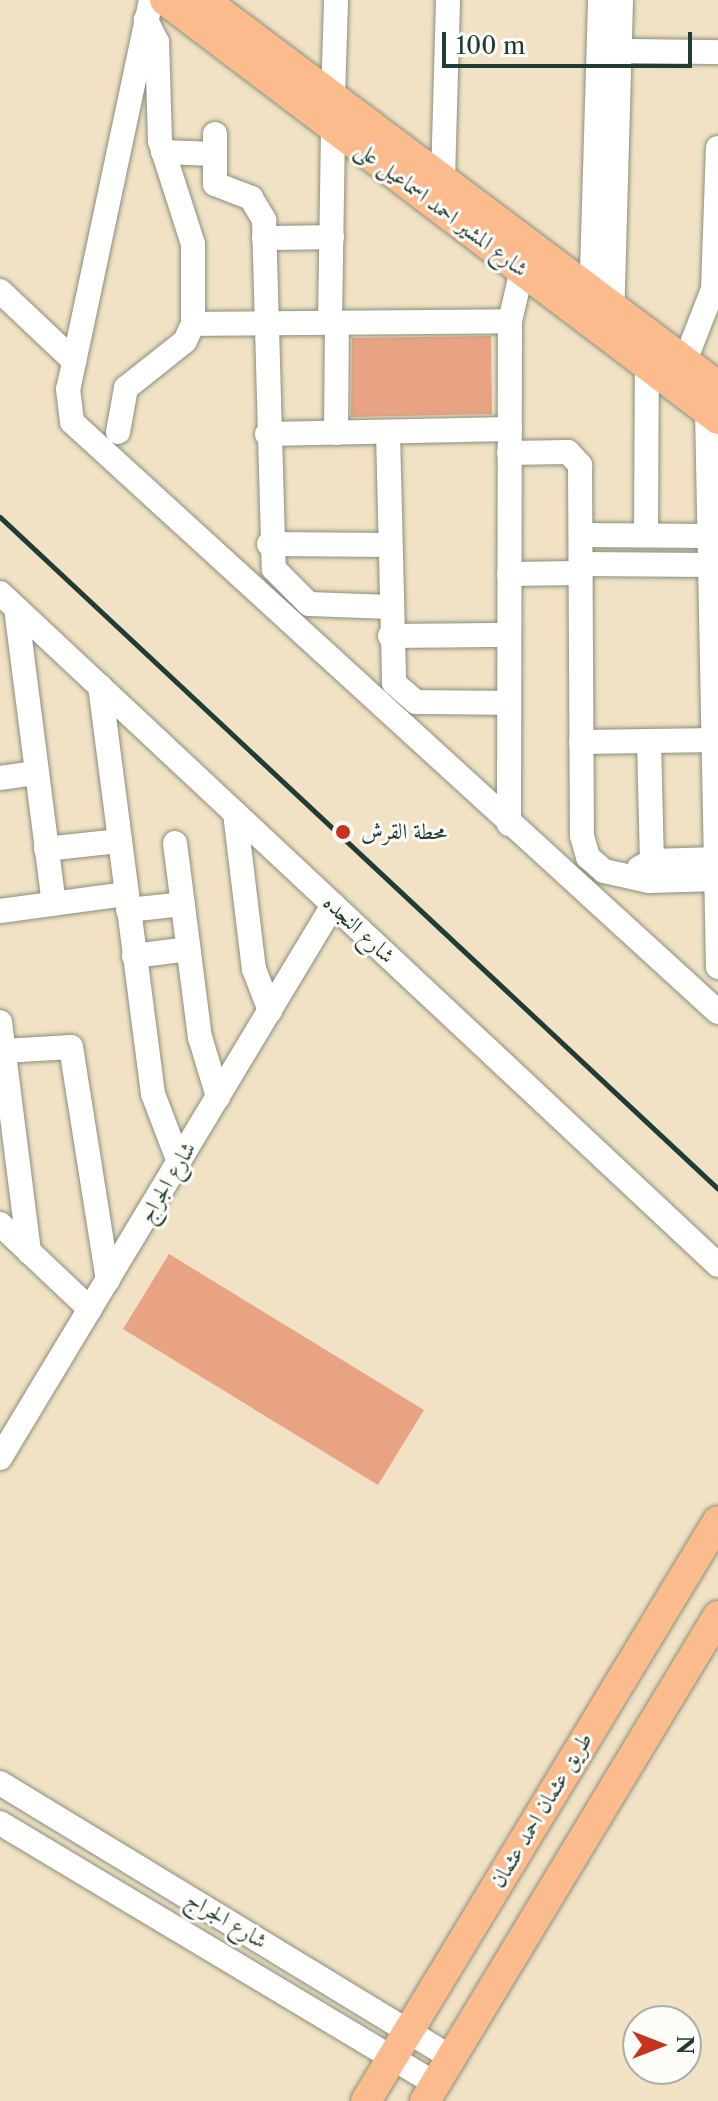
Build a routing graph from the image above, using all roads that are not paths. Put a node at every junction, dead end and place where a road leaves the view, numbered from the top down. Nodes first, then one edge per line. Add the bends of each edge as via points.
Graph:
1 (336, 0) edge
2 (448, 0) edge
3 (600, 0) edge
4 (621, 0) edge
5 (214, 3) edge
6 (154, 7) edge
7 (620, 51) junction
8 (718, 52) edge
9 (333, 97) junction
10 (333, 127) junction
11 (718, 148) edge
12 (163, 152) junction
13 (443, 179) junction
14 (332, 237) junction
15 (264, 238) junction
16 (522, 270) junction
17 (0, 291) edge
18 (602, 314) junction
19 (510, 321) junction
20 (334, 322) junction
21 (265, 323) junction
22 (193, 324) junction
23 (74, 361) junction
24 (685, 361) junction
25 (647, 365) junction
26 (714, 405) edge
27 (118, 432) dead end
28 (388, 432) junction
29 (336, 433) junction
30 (267, 434) junction
31 (509, 441) junction
32 (581, 535) junction
33 (646, 535) junction
34 (709, 536) junction
35 (269, 544) junction
36 (390, 545) junction
37 (709, 565) junction
38 (581, 568) junction
39 (509, 574) junction
40 (8, 600) edge
41 (390, 607) junction
42 (714, 610) edge
43 (509, 635) junction
44 (390, 636) junction
45 (100, 686) junction
46 (509, 703) junction
47 (715, 740) edge
48 (649, 741) junction
49 (581, 742) junction
50 (36, 773) junction
51 (0, 778) edge
52 (235, 813) junction
53 (509, 824) junction
54 (118, 841) junction
55 (175, 843) dead end
56 (46, 849) junction
57 (644, 867) junction
58 (716, 869) edge
59 (126, 902) junction
60 (54, 904) junction
61 (183, 904) junction
62 (333, 905) junction
63 (0, 911) edge
64 (189, 949) junction
65 (134, 956) junction
66 (718, 967) edge
67 (715, 1003) edge
68 (270, 1011) junction
69 (0, 1022) edge
70 (4, 1051) junction
71 (218, 1097) junction
72 (179, 1162) junction
73 (0, 1224) edge
74 (29, 1252) junction
75 (718, 1265) edge
76 (108, 1280) junction
77 (90, 1309) junction
78 (0, 1458) edge
79 (718, 1521) edge
80 (718, 1616) edge
81 (0, 1783) edge
82 (0, 1823) edge
83 (194, 1900) junction
84 (177, 1929) junction
85 (409, 2030) junction
86 (393, 2056) junction
87 (452, 2058) junction
88 (431, 2093) edge
89 (366, 2101) edge

1 - 9 street
2 - 13 street
3 - 18 street
4 - 7 street
5 - 9 main road, شارع المشير احمد اسماعيل على
6 - 10 main road, شارع المشير احمد اسماعيل على
6 - 12 street
6 - 23 street
7 - 8 street
7 - 18 street
9 - 13 main road, شارع المشير احمد اسماعيل على
10 - 14 street
10 - 16 main road, شارع المشير احمد اسماعيل على
11 - 24 street via 713,289
12 - 15 street via 215,144 217,188 256,202
12 - 22 street via 193,244
13 - 18 main road, شارع المشير احمد اسماعيل على
14 - 15 street
14 - 20 street
15 - 21 street
16 - 18 main road, شارع المشير احمد اسماعيل على
16 - 19 street
17 - 23 street
18 - 24 main road, شارع المشير احمد اسماعيل على
18 - 25 main road, شارع المشير احمد اسماعيل على
19 - 20 street
19 - 31 street
20 - 21 street
20 - 29 street
21 - 22 street
21 - 30 street
22 - 27 street via 185,341 126,388
23 - 53 street via 68,411 84,441
24 - 26 main road, شارع المشير احمد اسماعيل على
25 - 26 main road, شارع المشير احمد اسماعيل على
25 - 33 street
26 - 34 street
28 - 29 street
28 - 31 street
28 - 36 street
29 - 30 street
30 - 35 street
31 - 32 street via 576,457
31 - 39 street
32 - 33 street
32 - 38 street
33 - 34 street
34 - 37 street
35 - 36 street
35 - 41 street via 280,580 309,604
36 - 41 street
37 - 38 street
37 - 42 street
38 - 39 street
38 - 49 street
39 - 43 street
40 - 45 street, شارع النجده
40 - 50 street
41 - 44 street
42 - 47 street
43 - 44 street
43 - 46 street
44 - 46 street via 391,674 407,698
45 - 52 street, شارع النجده
45 - 54 street
46 - 53 street
47 - 48 street
47 - 58 street
48 - 49 street
48 - 57 street
49 - 57 street via 584,847 604,871
50 - 51 street
50 - 56 street
52 - 62 street, شارع النجده
52 - 68 street via 254,969
53 - 67 street
54 - 56 street
54 - 59 street
55 - 61 street
56 - 60 street
57 - 58 street
58 - 66 street
59 - 60 street
59 - 61 street
59 - 65 street
60 - 63 street
61 - 64 street
62 - 68 street, شارع الجراج
62 - 75 street, شارع النجده
64 - 65 street
64 - 71 street via 203,1053
65 - 72 street via 156,1112
68 - 71 street, شارع الجراج
69 - 70 street
70 - 74 street
70 - 76 street via 71,1047
71 - 72 street, شارع الجراج
72 - 76 street, شارع الجراج
73 - 74 street
74 - 77 street
76 - 77 street, شارع الجراج
77 - 78 street, شارع الجراج
79 - 85 main road, طريق عثمان احمد عثمان
80 - 87 main road
81 - 83 street, شارع الجراج
82 - 84 street, شارع الجراج
83 - 84 street
83 - 85 street, شارع الجراج
84 - 86 street, شارع الجراج
85 - 86 main road, طريق عثمان احمد عثمان
85 - 87 street, شارع الجراج
86 - 88 street, شارع الجراج
86 - 89 main road, طريق عثمان احمد عثمان
87 - 88 main road

